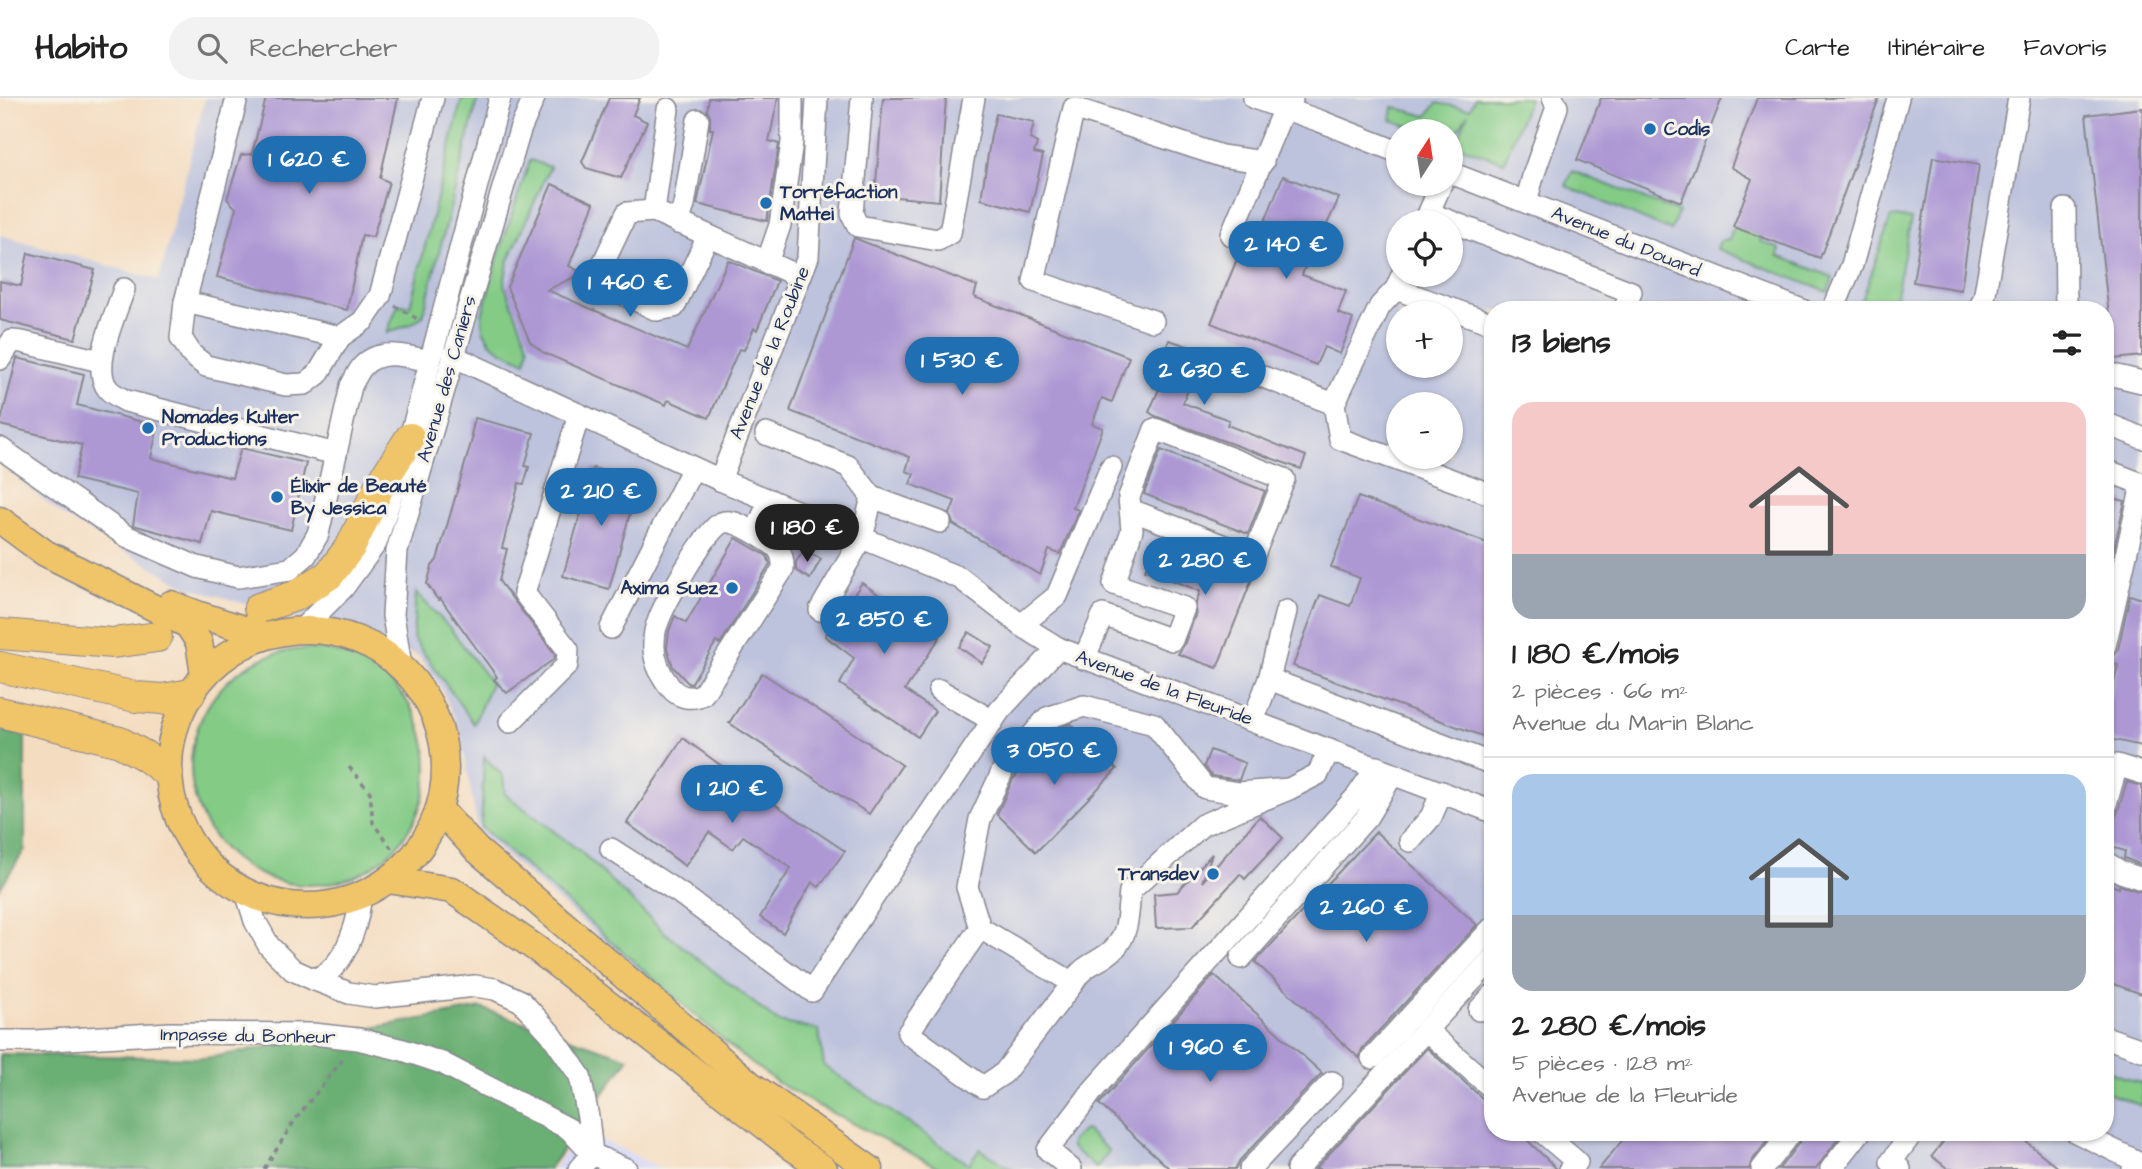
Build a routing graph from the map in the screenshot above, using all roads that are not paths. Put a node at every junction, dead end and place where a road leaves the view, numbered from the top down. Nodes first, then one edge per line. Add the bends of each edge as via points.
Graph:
1 (237, 98) edge
2 (433, 98) edge
3 (499, 98) edge
4 (534, 98) edge
5 (792, 98) edge
6 (817, 98) edge
7 (862, 98) edge
8 (974, 98) edge
9 (1254, 98) edge
10 (1553, 98) edge
11 (1898, 98) edge
12 (2019, 98) edge
13 (1289, 103) edge
14 (668, 109) dead end
15 (698, 120) dead end
16 (1386, 147) edge
17 (1263, 162) junction
18 (1463, 178) edge
19 (1526, 202) junction
20 (2065, 209) dead end
21 (654, 211) junction
22 (678, 223) junction
23 (1463, 231) edge
24 (1231, 235) dead end
25 (708, 236) junction
26 (767, 262) junction
27 (800, 277) junction
28 (1395, 287) edge
29 (1410, 287) edge
30 (124, 289) dead end
31 (1628, 301) edge
32 (1775, 301) edge
33 (1837, 301) edge
34 (1983, 301) edge
35 (2066, 301) edge
36 (185, 302) junction
37 (1484, 320) edge
38 (1153, 321) dead end
39 (340, 337) junction
40 (453, 356) junction
41 (0, 359) edge
42 (100, 361) junction
43 (430, 361) junction
44 (1224, 362) dead end
45 (2114, 375) edge
46 (2142, 382) edge
47 (1334, 404) junction
48 (579, 415) junction
49 (2114, 427) edge
50 (766, 434) dead end
51 (2142, 438) edge
52 (410, 439) junction
53 (0, 448) edge
54 (336, 454) junction
55 (1111, 467) dead end
56 (693, 468) junction
57 (2114, 473) edge
58 (720, 480) junction
59 (2142, 484) edge
60 (1484, 492) edge
61 (872, 497) junction
62 (770, 500) junction
63 (1130, 510) junction
64 (0, 520) edge
65 (940, 522) dead end
66 (755, 533) junction
67 (862, 538) junction
68 (45, 553) junction
69 (1114, 584) junction
70 (2114, 607) edge
71 (820, 610) dead end
72 (1286, 611) dead end
73 (1103, 615) junction
74 (262, 622) junction
75 (1021, 625) junction
76 (611, 628) dead end
77 (301, 630) junction
78 (0, 634) edge
79 (158, 637) dead end
80 (1058, 648) junction
81 (1084, 659) junction
82 (401, 666) junction
83 (0, 667) edge
84 (1269, 679) junction
85 (197, 685) junction
86 (939, 690) dead end
87 (0, 712) edge
88 (993, 720) junction
89 (1253, 721) junction
90 (510, 722) dead end
91 (1329, 750) junction
92 (1484, 761) edge
93 (1385, 771) junction
94 (169, 773) junction
95 (2142, 773) edge
96 (2114, 776) edge
97 (1289, 789) junction
98 (1443, 792) junction
99 (1484, 808) edge
100 (440, 810) junction
101 (1409, 841) dead end
102 (611, 849) dead end
103 (2114, 868) edge
104 (2142, 879) edge
105 (388, 880) junction
106 (246, 892) junction
107 (360, 896) junction
108 (980, 928) junction
109 (1484, 937) edge
110 (1241, 958) dead end
111 (1484, 968) edge
112 (315, 980) junction
113 (1073, 983) junction
114 (1426, 1030) junction
115 (2114, 1040) edge
116 (0, 1041) edge
117 (2142, 1050) edge
118 (1372, 1058) dead end
119 (1484, 1081) edge
120 (1332, 1082) dead end
121 (1552, 1141) edge
122 (1784, 1141) edge
123 (1853, 1141) edge
124 (1906, 1141) edge
125 (2094, 1141) edge
126 (585, 1161) edge
127 (2137, 1162) edge
128 (1835, 1166) edge
129 (626, 1169) edge
130 (824, 1169) edge
131 (870, 1169) edge
132 (1071, 1169) edge
133 (1250, 1169) edge
134 (1297, 1169) edge
135 (1570, 1169) edge
136 (1762, 1169) edge
137 (1900, 1169) edge

1 - 36 street
2 - 39 street via 380,296 363,321
3 - 43 street, Avenue des Caniers
4 - 40 street, Avenue des Caniers via 520,130
5 - 26 street via 792,142 780,225
6 - 27 street, Avenue de la Roubine via 808,257
7 - 8 street via 852,214 858,226 939,240 950,233
9 - 13 street
10 - 19 street via 1557,107
11 - 33 street via 1852,265
12 - 34 street
13 - 16 street
13 - 17 street
14 - 21 street
15 - 22 street
17 - 24 street
17 - 38 street via 1221,156 1074,108 1034,281
18 - 19 street, Avenue du Douard
19 - 32 street, Avenue du Douard
20 - 35 street
21 - 22 street
21 - 25 street via 627,213 598,272 606,286 657,310 674,307
22 - 25 street
23 - 31 street via 1631,292
25 - 26 street
26 - 27 street
27 - 58 street, Avenue de la Roubine
28 - 47 street via 1380,306
29 - 37 street
30 - 42 street
36 - 39 street
36 - 39 street via 181,338 192,355 206,366 286,385 305,384 318,374
40 - 48 street
40 - 82 street, Avenue des Caniers via 397,551 393,615
41 - 42 street via 12,341
42 - 54 street via 108,390 127,401
43 - 52 street, Avenue des Caniers
43 - 54 street via 377,356 363,366 351,386
44 - 47 street
45 - 46 street
47 - 60 street via 1340,439
48 - 56 street
48 - 90 street via 524,593 568,650 567,664
49 - 51 street
50 - 61 street via 848,466
52 - 74 highway via 380,485 351,547 328,575
52 - 77 street, Avenue des Caniers via 376,542 343,589
53 - 54 street via 126,536 197,567 239,577 290,569 306,555 318,534
55 - 75 street via 1057,596
56 - 58 street
56 - 76 street
57 - 59 street
58 - 62 street
59 - 70 street
61 - 65 street
61 - 67 street
62 - 66 street
62 - 67 street
63 - 63 street via 1129,497 1155,429 1284,480 1254,557
63 - 69 street via 1132,530
64 - 68 main road
66 - 66 street via 733,522 720,523 706,536 663,608 654,645 658,670 673,691 686,698 703,694 783,569 780,549
67 - 71 street
67 - 75 street via 960,578
68 - 74 main road via 197,614
68 - 85 main road via 188,625 200,642
69 - 73 street
69 - 73 street via 1184,608 1172,640
72 - 84 street
73 - 81 street
74 - 77 main road
74 - 85 main road
75 - 80 street
77 - 82 main road via 365,642
78 - 79 highway via 113,643
80 - 81 street, Avenue de la Fleuride
80 - 88 street, Avenue de la Fleuride
81 - 89 street, Avenue de la Fleuride
82 - 100 main road via 428,701 441,732 446,765
83 - 85 highway via 136,697 163,699
84 - 89 street
84 - 92 street
85 - 94 main road via 173,732
86 - 88 street
87 - 94 highway via 120,742
88 - 102 street, Avenue de la Fleuride via 812,991 681,894
89 - 91 street, Avenue de la Fleuride
91 - 93 street, Avenue de la Fleuride
91 - 97 street via 1318,774
93 - 98 street, Avenue de la Fleuride
93 - 110 street via 1367,817
93 - 132 street via 1357,796 1094,1089 1048,1150
94 - 106 main road via 176,809 191,843 215,871
95 - 96 street via 2117,765
97 - 108 street via 1238,793 1205,788 1154,724 1084,706 1047,718 1003,768 980,819 967,887
97 - 113 street via 1202,825 1130,891 1125,931 1115,949 1078,972
98 - 99 street, Avenue de la Fleuride
98 - 101 street via 1431,817
100 - 105 main road via 428,837
100 - 131 main road via 477,850 750,1084
103 - 104 street
105 - 107 main road
105 - 130 main road via 452,890 537,949
106 - 107 main road via 302,906
106 - 112 street via 269,946 293,970
107 - 112 street via 360,911 343,955
108 - 113 street
108 - 113 street via 908,1033 983,1087 1004,1073
109 - 118 street
111 - 114 street
112 - 126 street via 375,997 475,986 522,1001 580,1076 588,1117
114 - 119 street
114 - 134 street
115 - 117 street
116 - 126 street, Impasse du Bonheur via 170,1033 313,1034 358,1039 442,1063 569,1129
120 - 133 street
121 - 135 street via 1577,1162
122 - 136 street
123 - 128 street
124 - 137 street via 1891,1161
125 - 127 street
126 - 129 street

